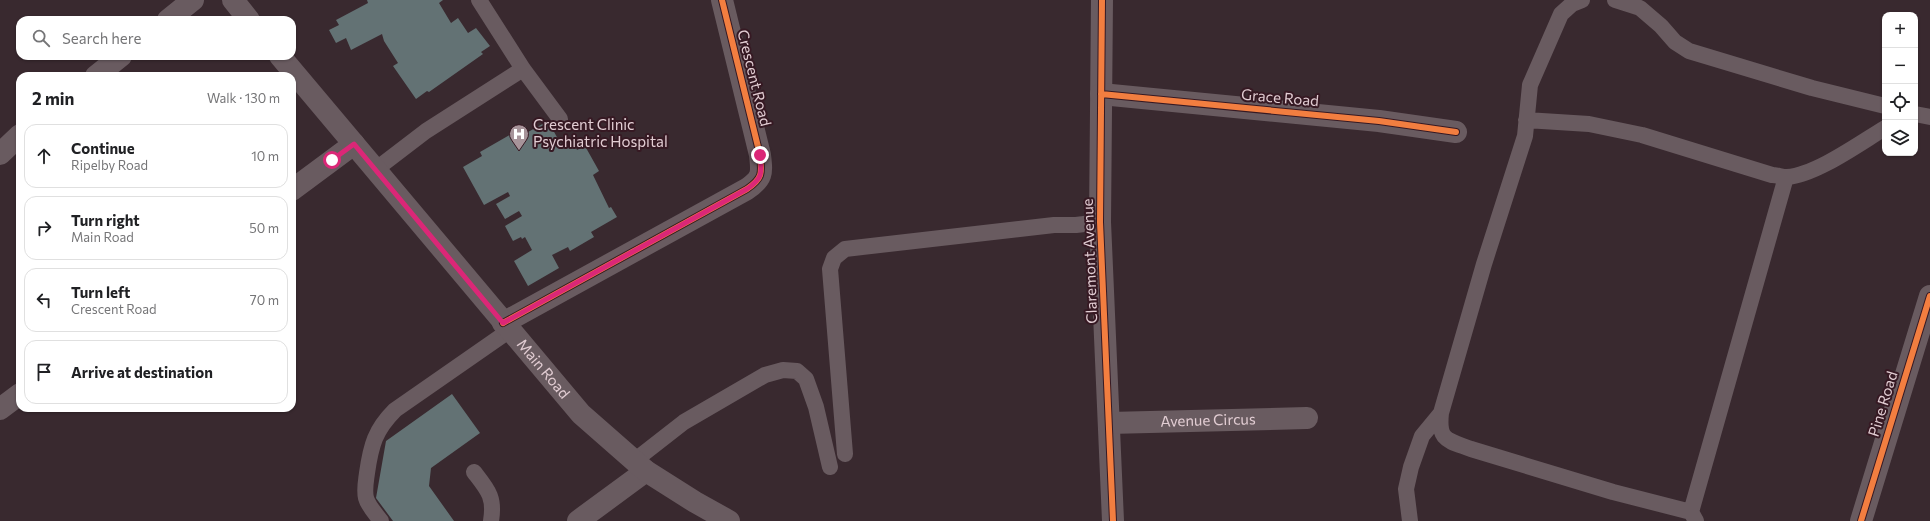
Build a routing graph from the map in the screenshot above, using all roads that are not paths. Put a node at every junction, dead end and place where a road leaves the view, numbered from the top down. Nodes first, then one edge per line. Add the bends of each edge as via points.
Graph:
1 (193, 0) edge
2 (233, 0) edge
3 (479, 0) edge
4 (722, 0) edge
5 (1102, 0) edge
6 (1582, 0) edge
7 (1616, 0) edge
8 (173, 16) edge
9 (246, 16) edge
10 (116, 60) edge
11 (283, 60) edge
12 (523, 69) junction
13 (101, 72) edge
14 (293, 72) edge
15 (296, 75) edge
16 (1101, 94) junction
17 (1882, 105) edge
18 (1918, 115) edge
19 (1930, 117) edge
20 (560, 119) dead end
21 (1526, 120) junction
22 (1882, 130) edge
23 (1456, 132) dead end
24 (16, 139) edge
25 (354, 144) junction
26 (0, 154) edge
27 (375, 170) junction
28 (1786, 177) junction
29 (296, 187) edge
30 (1100, 222) junction
31 (1929, 301) edge
32 (507, 326) junction
33 (16, 397) edge
34 (0, 409) edge
35 (1441, 413) junction
36 (1307, 418) dead end
37 (1109, 423) junction
38 (845, 454) dead end
39 (640, 466) junction
40 (830, 467) dead end
41 (474, 472) dead end
42 (1694, 517) edge
43 (381, 521) edge
44 (491, 521) edge
45 (578, 521) edge
46 (729, 521) edge
47 (1113, 521) edge
48 (1410, 521) edge
49 (1860, 521) edge

1 - 8 street
2 - 9 street
3 - 12 lane
4 - 32 street, Crescent Road via 760,155 760,179 747,189
5 - 16 street, Claremont Avenue
6 - 21 lane via 1572,4 1561,14 1530,85
7 - 17 lane via 1640,8 1675,42 1689,51 1812,88
10 - 13 street
11 - 14 street, Main Road
12 - 20 lane
12 - 27 lane via 426,131
15 - 25 street, Main Road
16 - 23 street, Grace Road via 1379,121
16 - 30 street, Claremont Avenue
18 - 19 lane
21 - 28 lane via 1589,124 1642,135
21 - 35 lane via 1525,136 1484,264
22 - 28 lane via 1835,158 1802,174
24 - 26 street
25 - 27 street, Main Road
25 - 29 street
27 - 32 street, Main Road
28 - 42 lane
30 - 37 street, Claremont Avenue
30 - 38 lane via 844,249 834,258 830,269
31 - 49 street, Pine Road
32 - 39 street, Main Road via 581,414
32 - 43 lane via 384,421 371,450 365,492 366,499
33 - 34 street
35 - 42 lane via 1442,435 1451,442
35 - 48 lane via 1422,436 1411,467 1406,489
36 - 37 street, Avenue Circus
37 - 47 street, Claremont Avenue
39 - 40 lane via 684,422 765,375 783,370 797,371 806,379 816,407
39 - 45 street
39 - 46 street, Main Road
41 - 44 lane via 490,492 493,501

